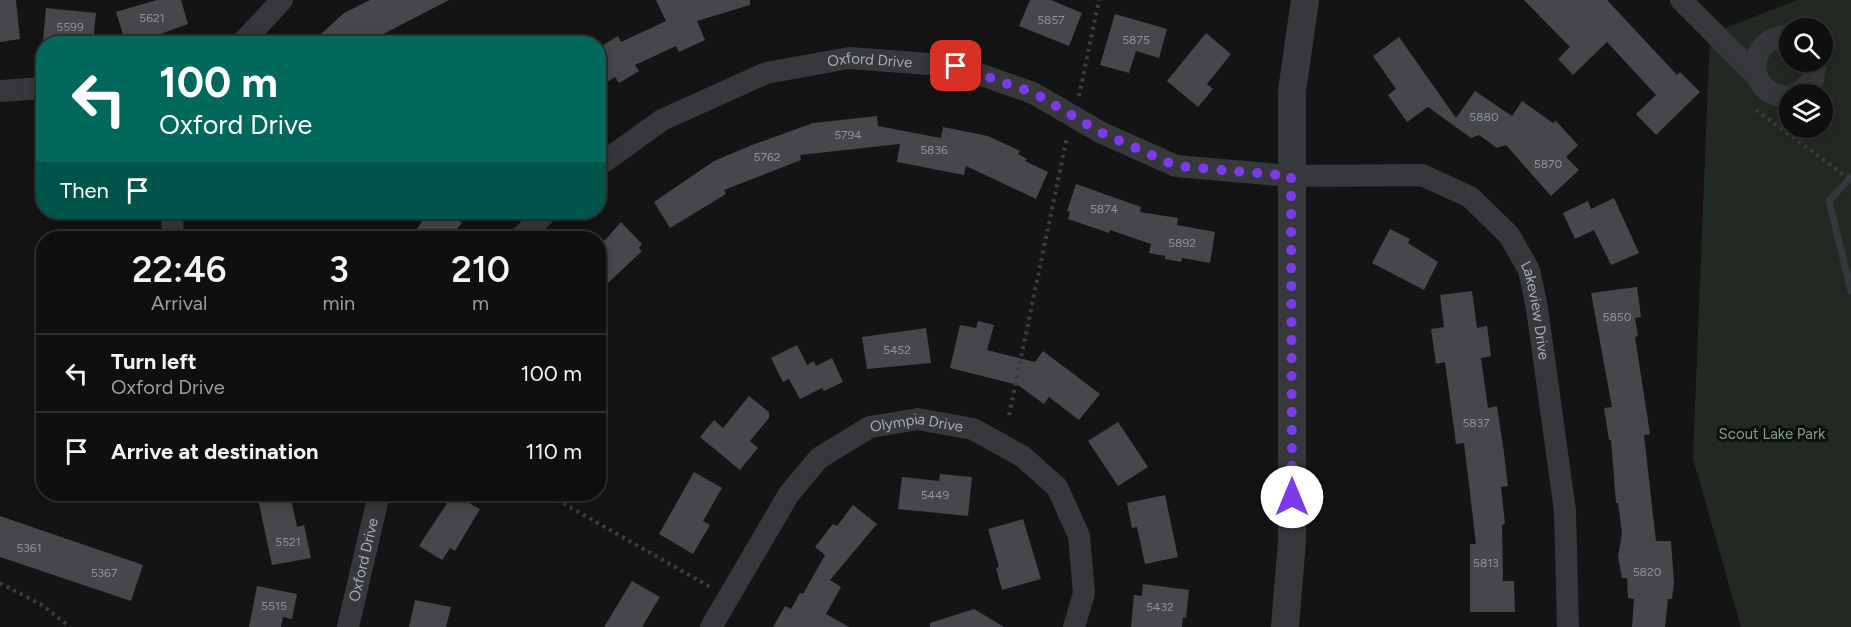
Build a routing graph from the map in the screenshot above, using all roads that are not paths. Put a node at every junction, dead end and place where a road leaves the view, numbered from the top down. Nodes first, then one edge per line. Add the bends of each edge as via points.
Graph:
1 (282, 0) edge
2 (1681, 0) edge
3 (1305, 2) edge
4 (248, 36) edge
5 (1779, 38) edge
6 (1756, 75) junction
7 (36, 89) edge
8 (0, 91) edge
9 (1779, 96) edge
10 (606, 160) edge
11 (1291, 176) junction
12 (540, 219) edge
13 (527, 231) edge
14 (377, 501) edge
15 (348, 627) edge
16 (711, 627) edge
17 (1074, 627) edge
18 (1285, 627) edge
19 (1568, 627) edge

1 - 4 street
2 - 6 street
3 - 11 street via 1292,91
5 - 6 street via 1764,45 1755,64
6 - 9 street via 1768,92
7 - 8 street
10 - 11 street, Oxford Drive via 662,120 766,73 849,58 956,66 1034,93 1100,132 1176,166
11 - 18 street via 1293,541
11 - 19 street, Lakeview Drive via 1422,175 1470,197 1509,235 1529,270 1538,308 1565,511
12 - 13 street
14 - 15 street, Oxford Drive
16 - 17 street, Olympia Drive via 789,494 819,458 870,427 918,419 973,429 1022,456 1057,488 1079,536 1084,593

